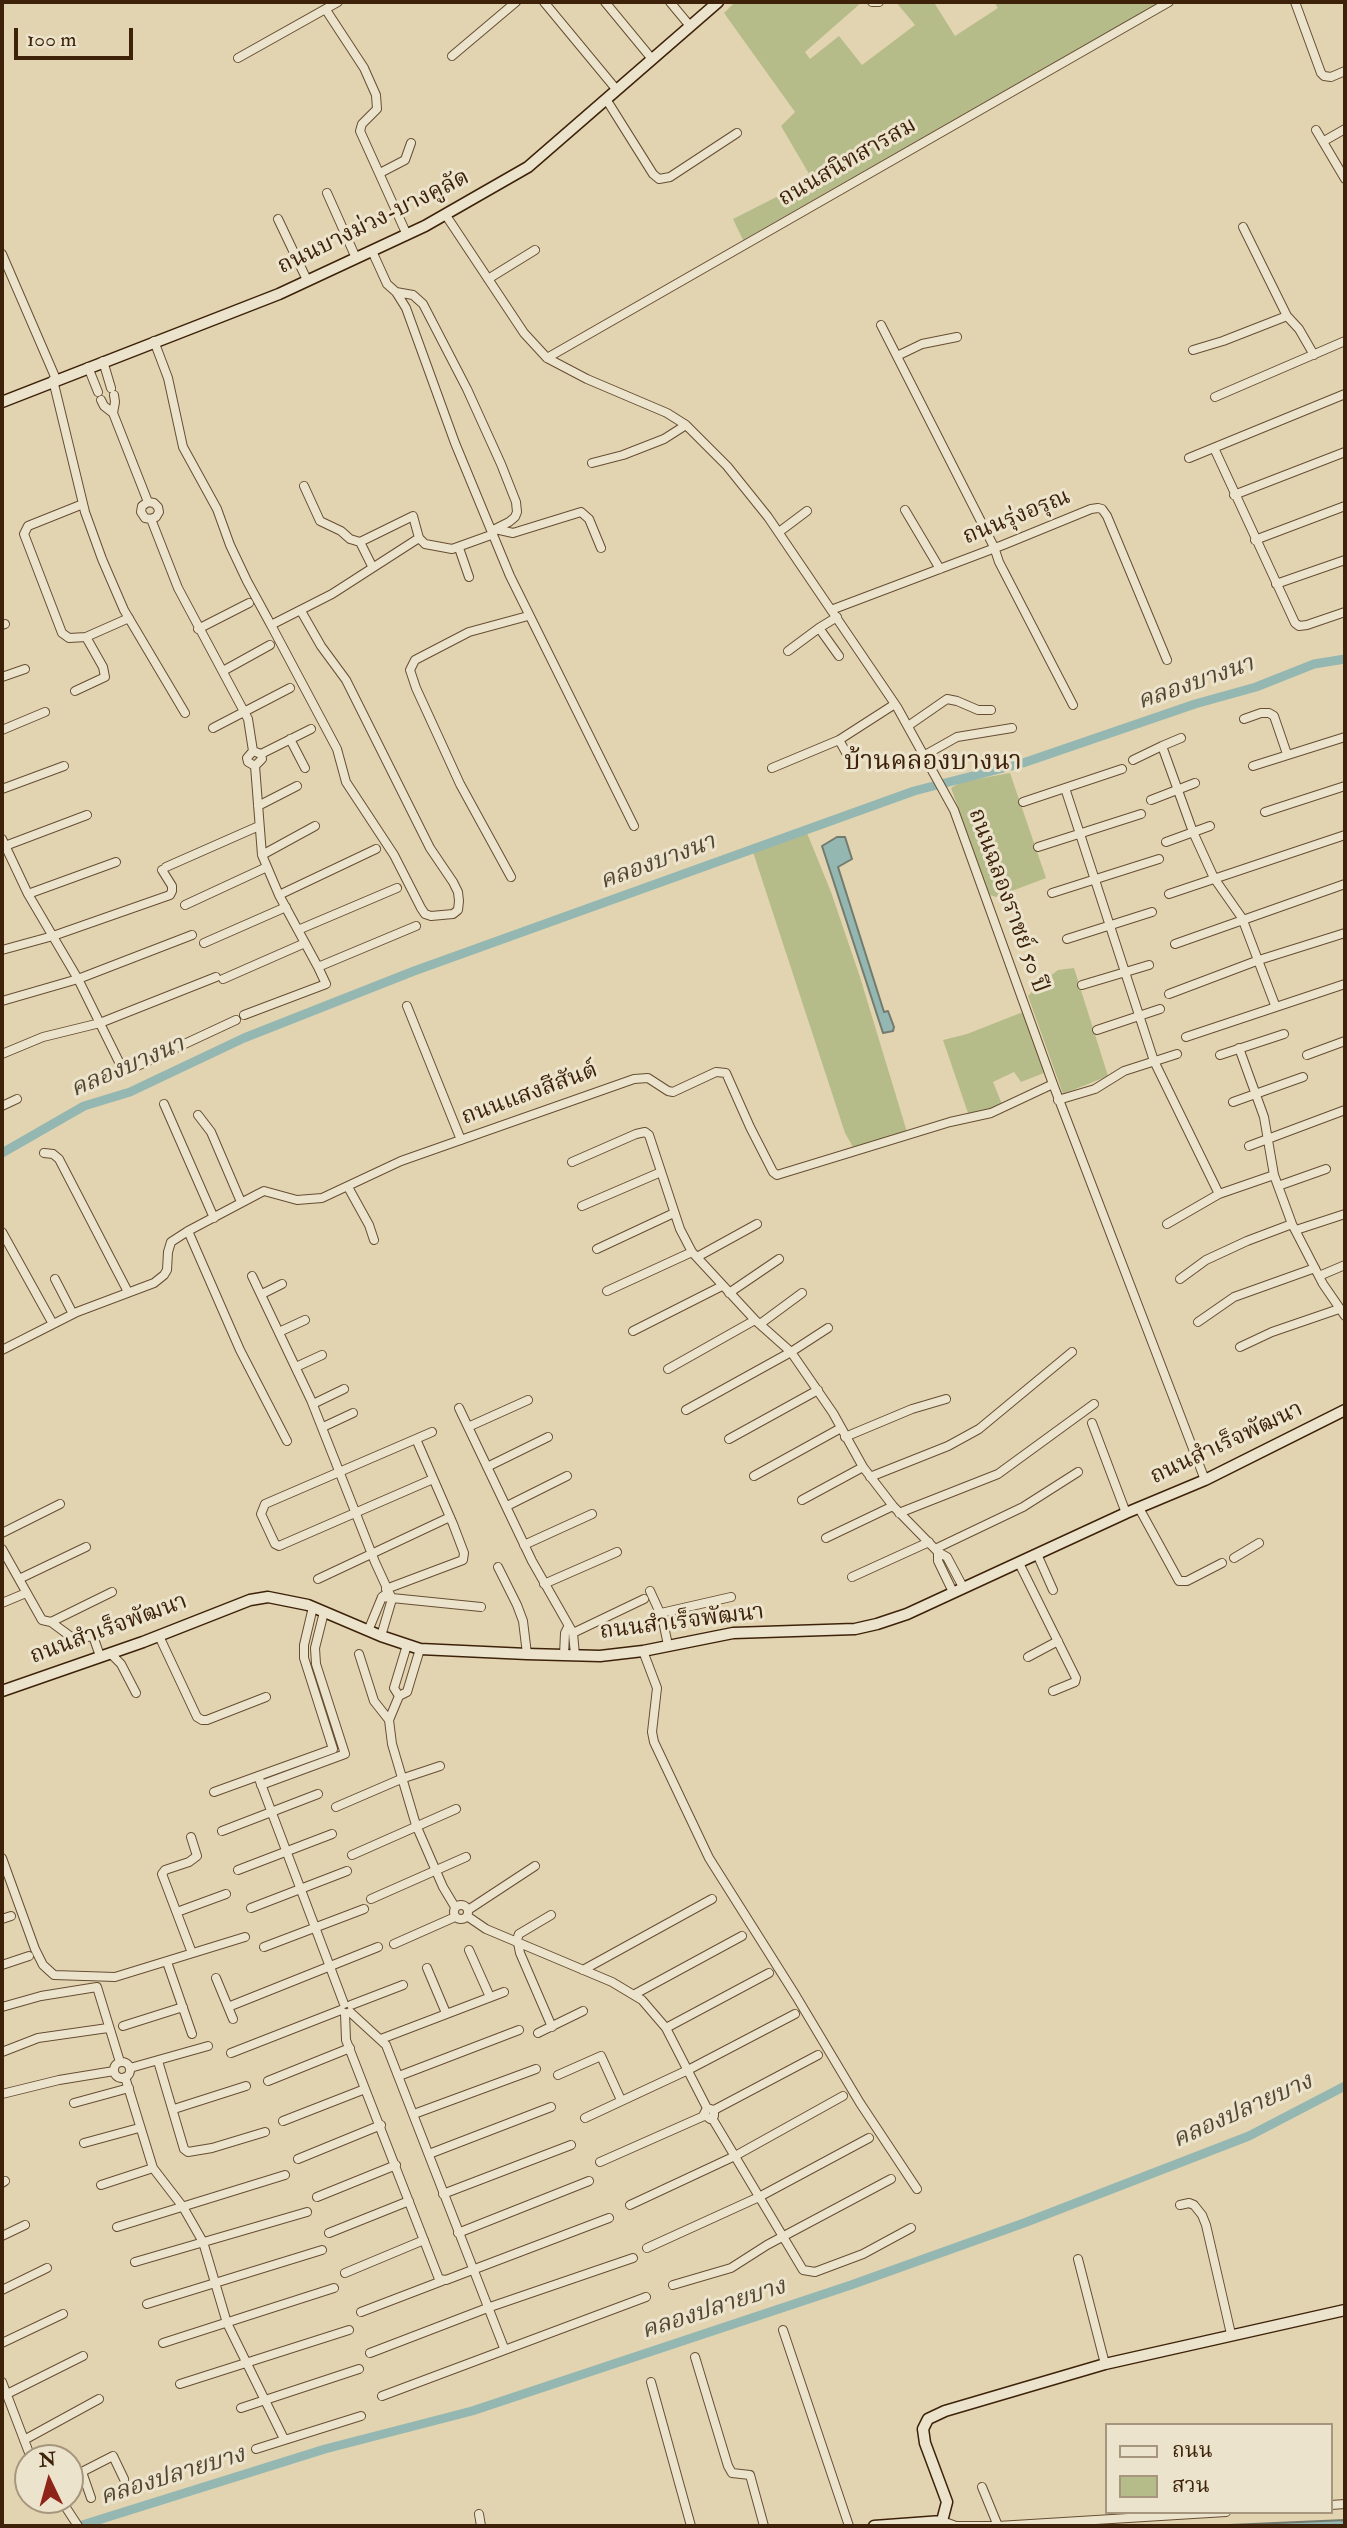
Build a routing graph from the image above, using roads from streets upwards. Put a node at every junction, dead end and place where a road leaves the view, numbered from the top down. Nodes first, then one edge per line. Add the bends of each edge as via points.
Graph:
1 (338, 2) edge
2 (516, 2) edge
3 (544, 2) edge
4 (605, 2) edge
5 (670, 2) edge
6 (718, 2) edge
7 (872, 2) edge
8 (879, 2) edge
9 (1170, 2) edge
10 (1295, 2) edge
11 (327, 10) junction
12 (690, 26) junction
13 (452, 56) dead end
14 (238, 58) dead end
15 (652, 59) junction
16 (1345, 71) edge
17 (617, 89) junction
18 (606, 99) junction
19 (1345, 129) edge
20 (1316, 130) dead end
21 (737, 133) dead end
22 (1324, 141) junction
23 (411, 143) dead end
24 (380, 173) junction
25 (1345, 179) edge
26 (327, 193) dead end
27 (445, 214) junction
28 (278, 219) dead end
29 (1243, 228) dead end
30 (407, 235) junction
31 (535, 250) dead end
32 (372, 251) junction
33 (2, 254) edge
34 (356, 258) junction
35 (488, 279) junction
36 (307, 280) junction
37 (396, 292) junction
38 (1287, 316) junction
39 (881, 325) dead end
40 (957, 337) dead end
41 (154, 341) junction
42 (1345, 341) edge
43 (1194, 350) dead end
44 (1314, 355) junction
45 (897, 356) junction
46 (547, 358) junction
47 (103, 361) junction
48 (88, 367) junction
49 (55, 380) junction
50 (1345, 394) edge
51 (1215, 397) dead end
52 (2, 402) edge
53 (113, 412) junction
54 (686, 425) junction
55 (1214, 448) junction
56 (1345, 452) edge
57 (1189, 458) dead end
58 (592, 463) dead end
59 (304, 486) dead end
60 (1234, 495) junction
61 (83, 505) junction
62 (1345, 506) edge
63 (905, 510) dead end
64 (807, 511) dead end
65 (493, 531) junction
66 (779, 533) junction
67 (419, 538) junction
68 (1255, 540) junction
69 (360, 541) junction
70 (995, 547) junction
71 (459, 548) junction
72 (601, 548) dead end
73 (1345, 560) edge
74 (372, 566) junction
75 (940, 569) junction
76 (468, 577) dead end
77 (1276, 584) junction
78 (249, 603) dead end
79 (301, 611) junction
80 (1345, 612) edge
81 (834, 614) junction
82 (528, 615) junction
83 (129, 618) junction
84 (271, 625) junction
85 (819, 628) junction
86 (198, 629) junction
87 (86, 636) junction
88 (270, 645) dead end
89 (788, 651) dead end
90 (839, 656) dead end
91 (1167, 660) dead end
92 (25, 669) dead end
93 (223, 671) junction
94 (2, 677) edge
95 (290, 688) dead end
96 (75, 691) dead end
97 (895, 704) junction
98 (1073, 705) dead end
99 (991, 710) dead end
100 (45, 712) dead end
101 (245, 712) junction
102 (185, 713) dead end
103 (1244, 719) dead end
104 (908, 726) junction
105 (213, 728) dead end
106 (1012, 728) dead end
107 (311, 729) dead end
108 (2, 730) edge
109 (1345, 737) edge
110 (1181, 738) dead end
111 (290, 740) junction
112 (839, 740) junction
113 (1162, 746) junction
114 (257, 753) junction
115 (1287, 754) junction
116 (925, 755) junction
117 (848, 757) dead end
118 (1133, 760) dead end
119 (64, 766) dead end
120 (1253, 766) dead end
121 (305, 768) dead end
122 (772, 768) dead end
123 (1122, 769) dead end
124 (1195, 783) dead end
125 (297, 786) dead end
126 (1345, 786) edge
127 (1065, 788) junction
128 (2, 789) edge
129 (1177, 790) junction
130 (1151, 800) dead end
131 (1023, 802) dead end
132 (258, 806) junction
133 (1265, 812) dead end
134 (1141, 814) dead end
135 (87, 815) dead end
136 (634, 825) dead end
137 (259, 826) junction
138 (315, 826) dead end
139 (1210, 826) dead end
140 (1080, 832) junction
141 (1193, 832) junction
142 (1345, 835) edge
143 (3, 842) edge
144 (1166, 842) dead end
145 (1038, 847) dead end
146 (376, 849) dead end
147 (262, 855) junction
148 (1159, 859) dead end
149 (117, 862) dead end
150 (267, 867) junction
151 (511, 877) dead end
152 (1214, 878) junction
153 (1095, 879) junction
154 (1345, 884) edge
155 (397, 888) dead end
156 (1052, 893) dead end
157 (28, 894) junction
158 (1169, 894) dead end
159 (279, 895) junction
160 (185, 905) dead end
161 (286, 907) junction
162 (1153, 912) dead end
163 (1242, 918) junction
164 (416, 926) dead end
165 (1110, 926) junction
166 (298, 930) junction
167 (1345, 933) edge
168 (53, 936) junction
169 (192, 936) dead end
170 (1067, 939) dead end
171 (204, 943) dead end
172 (305, 943) junction
173 (1175, 944) dead end
174 (2, 950) edge
175 (1259, 960) junction
176 (1149, 965) dead end
177 (318, 967) junction
178 (1125, 971) junction
179 (78, 979) junction
180 (1345, 984) edge
181 (1082, 985) dead end
182 (1169, 994) dead end
183 (2, 1001) edge
184 (1275, 1005) junction
185 (407, 1006) dead end
186 (1160, 1009) dead end
187 (1139, 1016) junction
188 (100, 1023) junction
189 (1097, 1030) dead end
190 (1284, 1034) dead end
191 (1186, 1037) dead end
192 (1345, 1041) edge
193 (1240, 1048) junction
194 (2, 1054) edge
195 (1177, 1054) dead end
196 (1220, 1055) dead end
197 (1307, 1055) dead end
198 (1154, 1061) junction
199 (1303, 1077) dead end
200 (1053, 1084) junction
201 (1255, 1094) junction
202 (17, 1099) dead end
203 (1058, 1100) junction
204 (1233, 1102) dead end
205 (164, 1104) dead end
206 (2, 1106) edge
207 (1345, 1110) edge
208 (198, 1115) dead end
209 (461, 1140) junction
210 (1270, 1140) junction
211 (1249, 1146) dead end
212 (44, 1153) dead end
213 (572, 1162) dead end
214 (1326, 1170) dead end
215 (661, 1172) junction
216 (1274, 1175) junction
217 (1278, 1186) junction
218 (348, 1187) junction
219 (1219, 1194) junction
220 (241, 1202) junction
221 (582, 1206) dead end
222 (674, 1213) junction
223 (1345, 1214) edge
224 (214, 1218) junction
225 (757, 1224) dead end
226 (1167, 1224) dead end
227 (1294, 1227) junction
228 (188, 1231) junction
229 (2, 1232) edge
230 (373, 1240) dead end
231 (597, 1249) dead end
232 (694, 1255) junction
233 (779, 1259) dead end
234 (1345, 1265) edge
235 (1317, 1272) junction
236 (253, 1276) dead end
237 (55, 1279) dead end
238 (1180, 1279) dead end
239 (282, 1284) dead end
240 (722, 1286) junction
241 (128, 1292) junction
242 (607, 1292) dead end
243 (729, 1293) junction
244 (803, 1293) dead end
245 (262, 1294) junction
246 (1339, 1309) junction
247 (74, 1314) junction
248 (1345, 1317) edge
249 (305, 1320) dead end
250 (757, 1322) junction
251 (1198, 1322) dead end
252 (52, 1324) junction
253 (828, 1328) dead end
254 (633, 1331) dead end
255 (279, 1332) junction
256 (1240, 1347) dead end
257 (2, 1350) edge
258 (791, 1352) junction
259 (1072, 1352) dead end
260 (322, 1355) dead end
261 (296, 1367) junction
262 (668, 1369) dead end
263 (344, 1389) dead end
264 (818, 1390) junction
265 (946, 1399) dead end
266 (528, 1400) dead end
267 (313, 1404) junction
268 (1094, 1404) dead end
269 (459, 1408) dead end
270 (686, 1410) dead end
271 (1345, 1410) edge
272 (353, 1413) dead end
273 (1092, 1423) dead end
274 (323, 1427) junction
275 (468, 1427) junction
276 (841, 1428) junction
277 (432, 1432) dead end
278 (548, 1437) dead end
279 (845, 1437) junction
280 (415, 1439) junction
281 (729, 1440) dead end
282 (287, 1441) dead end
283 (487, 1467) junction
284 (863, 1467) junction
285 (339, 1471) junction
286 (1079, 1472) dead end
287 (567, 1476) dead end
288 (754, 1476) dead end
289 (870, 1477) junction
290 (433, 1479) junction
291 (1205, 1480) junction
292 (803, 1500) dead end
293 (60, 1504) dead end
294 (506, 1506) junction
295 (1139, 1508) junction
296 (896, 1509) junction
297 (1126, 1513) junction
298 (355, 1514) junction
299 (592, 1514) dead end
300 (450, 1517) junction
301 (2, 1533) edge
302 (826, 1538) dead end
303 (1259, 1543) dead end
304 (524, 1545) junction
305 (86, 1547) dead end
306 (934, 1548) junction
307 (2, 1549) edge
308 (617, 1552) dead end
309 (372, 1553) junction
310 (1037, 1554) junction
311 (1234, 1558) dead end
312 (1019, 1563) junction
313 (1222, 1563) dead end
314 (498, 1567) dead end
315 (852, 1577) dead end
316 (19, 1579) junction
317 (317, 1579) dead end
318 (544, 1584) junction
319 (958, 1590) junction
320 (1053, 1590) dead end
321 (111, 1592) dead end
322 (26, 1593) junction
323 (387, 1594) junction
324 (731, 1597) dead end
325 (2, 1603) edge
326 (481, 1607) dead end
327 (319, 1609) junction
328 (51, 1622) junction
329 (664, 1626) dead end
330 (368, 1630) junction
331 (571, 1630) junction
332 (159, 1636) junction
333 (381, 1636) junction
334 (1058, 1641) junction
335 (407, 1645) junction
336 (668, 1645) junction
337 (420, 1649) junction
338 (643, 1651) junction
339 (359, 1654) dead end
340 (527, 1654) junction
341 (105, 1655) junction
342 (570, 1655) junction
343 (1028, 1657) dead end
344 (2, 1691) edge
345 (1053, 1691) dead end
346 (136, 1693) dead end
347 (327, 1695) junction
348 (399, 1696) junction
349 (267, 1697) dead end
350 (317, 1699) junction
351 (389, 1720) junction
352 (333, 1749) junction
353 (345, 1754) junction
354 (440, 1766) dead end
355 (401, 1779) junction
356 (259, 1781) junction
357 (214, 1792) dead end
358 (318, 1794) dead end
359 (336, 1807) dead end
360 (456, 1809) dead end
361 (271, 1811) junction
362 (416, 1825) junction
363 (222, 1831) dead end
364 (332, 1834) dead end
365 (191, 1837) dead end
366 (287, 1851) junction
367 (352, 1854) dead end
368 (467, 1857) dead end
369 (2, 1858) edge
370 (535, 1866) dead end
371 (238, 1870) dead end
372 (348, 1871) dead end
373 (436, 1872) junction
374 (301, 1889) junction
375 (226, 1894) dead end
376 (371, 1899) dead end
377 (712, 1899) dead end
378 (455, 1907) junction
379 (251, 1908) dead end
380 (364, 1909) dead end
381 (177, 1912) junction
382 (467, 1913) junction
383 (551, 1915) dead end
384 (11, 1916) dead end
385 (455, 1917) junction
386 (2, 1919) edge
387 (315, 1929) junction
388 (742, 1936) dead end
389 (245, 1937) dead end
390 (517, 1943) junction
391 (394, 1944) dead end
392 (264, 1947) dead end
393 (378, 1947) dead end
394 (469, 1950) dead end
395 (192, 1953) junction
396 (29, 1956) dead end
397 (167, 1962) junction
398 (2, 1965) edge
399 (330, 1967) junction
400 (427, 1968) dead end
401 (583, 1970) junction
402 (769, 1973) dead end
403 (216, 1978) dead end
404 (403, 1985) dead end
405 (504, 1992) dead end
406 (635, 1994) junction
407 (489, 1997) junction
408 (2, 2007) edge
409 (183, 2007) junction
410 (228, 2007) junction
411 (346, 2009) junction
412 (583, 2011) dead end
413 (446, 2013) junction
414 (795, 2014) dead end
415 (233, 2019) dead end
416 (123, 2026) dead end
417 (552, 2027) junction
418 (108, 2028) junction
419 (666, 2028) junction
420 (519, 2030) dead end
421 (192, 2034) dead end
422 (538, 2034) dead end
423 (381, 2039) junction
424 (208, 2046) dead end
425 (350, 2048) junction
426 (2, 2052) edge
427 (231, 2053) dead end
428 (818, 2056) dead end
429 (158, 2061) junction
430 (120, 2062) junction
431 (130, 2068) junction
432 (536, 2068) dead end
433 (688, 2070) junction
434 (114, 2071) junction
435 (558, 2075) dead end
436 (399, 2076) junction
437 (125, 2077) junction
438 (268, 2081) dead end
439 (246, 2086) dead end
440 (129, 2088) junction
441 (365, 2089) junction
442 (2, 2094) edge
443 (843, 2096) dead end
444 (621, 2100) junction
445 (74, 2103) dead end
446 (551, 2107) dead end
447 (174, 2109) junction
448 (709, 2113) junction
449 (414, 2114) junction
450 (585, 2118) dead end
451 (283, 2121) dead end
452 (381, 2125) junction
453 (139, 2128) junction
454 (265, 2132) dead end
455 (869, 2138) dead end
456 (84, 2144) dead end
457 (571, 2145) dead end
458 (429, 2154) junction
459 (735, 2156) junction
460 (298, 2159) dead end
461 (600, 2161) dead end
462 (397, 2165) junction
463 (153, 2168) junction
464 (285, 2175) dead end
465 (891, 2179) dead end
466 (589, 2181) dead end
467 (101, 2185) dead end
468 (917, 2189) dead end
469 (443, 2194) junction
470 (317, 2197) dead end
471 (759, 2197) junction
472 (409, 2201) junction
473 (629, 2205) dead end
474 (1180, 2205) dead end
475 (183, 2207) junction
476 (307, 2212) dead end
477 (610, 2218) dead end
478 (25, 2225) dead end
479 (117, 2227) dead end
480 (911, 2228) dead end
481 (458, 2232) junction
482 (329, 2233) dead end
483 (2, 2236) edge
484 (784, 2238) junction
485 (424, 2240) junction
486 (203, 2242) junction
487 (647, 2248) dead end
488 (322, 2250) dead end
489 (633, 2258) dead end
490 (1079, 2259) dead end
491 (135, 2262) dead end
492 (47, 2268) dead end
493 (474, 2269) junction
494 (345, 2273) dead end
495 (442, 2281) junction
496 (216, 2284) junction
497 (673, 2285) dead end
498 (334, 2288) dead end
499 (2, 2290) edge
500 (646, 2297) dead end
501 (147, 2304) dead end
502 (490, 2307) junction
503 (1345, 2310) edge
504 (361, 2312) dead end
505 (62, 2314) dead end
506 (227, 2323) junction
507 (349, 2330) dead end
508 (783, 2330) dead end
509 (1231, 2334) junction
510 (2, 2343) edge
511 (163, 2343) dead end
512 (505, 2348) junction
513 (370, 2353) dead end
514 (83, 2356) dead end
515 (695, 2357) dead end
516 (246, 2362) junction
517 (1105, 2364) junction
518 (359, 2369) dead end
519 (2, 2382) edge
520 (651, 2382) dead end
521 (180, 2384) dead end
522 (6, 2394) junction
523 (382, 2396) dead end
524 (99, 2399) dead end
525 (265, 2400) junction
526 (241, 2408) dead end
527 (361, 2416) dead end
528 (284, 2439) junction
529 (24, 2440) junction
530 (26, 2444) edge
531 (256, 2449) dead end
532 (84, 2471) edge
533 (84, 2478) edge
534 (124, 2479) dead end
535 (982, 2487) dead end
536 (91, 2498) dead end
537 (479, 2514) dead end
538 (1193, 2514) edge
539 (942, 2521) junction
540 (481, 2526) edge
541 (691, 2526) edge
542 (764, 2526) edge
543 (849, 2526) edge
544 (874, 2526) edge
545 (998, 2526) edge

1 - 11 street
2 - 13 street
3 - 17 street
4 - 15 street
5 - 12 street
6 - 12 street, ถนนบางม่วง-บางคูลัด
7 - 8 street
9 - 46 street, ถนนสนิทสารสม
10 - 16 street via 1321,73 1331,77
11 - 14 street
11 - 24 street via 376,95 377,109 360,128
12 - 15 street, ถนนบางม่วง-บางคูลัด
15 - 17 street, ถนนบางม่วง-บางคูลัด
17 - 18 street, ถนนบางม่วง-บางคูลัด
18 - 21 street via 659,179 670,177
18 - 27 street, ถนนบางม่วง-บางคูลัด via 528,167
19 - 22 street
20 - 22 street
22 - 25 street
23 - 24 street via 405,160
24 - 30 street
26 - 34 street
27 - 30 street, ถนนบางม่วง-บางคูลัด
27 - 35 street, ถนนฉลองราชย์ 50 ปี
28 - 36 street
29 - 38 street
30 - 32 street, ถนนบางม่วง-บางคูลัด
31 - 35 street
32 - 34 street, ถนนบางม่วง-บางคูลัด
32 - 37 street via 387,284
33 - 49 street
34 - 36 street, ถนนบางม่วง-บางคูลัด
35 - 46 street, ถนนฉลองราชย์ 50 ปี
36 - 41 street, ถนนบางม่วง-บางคูลัด
37 - 65 street via 406,307 450,430
37 - 65 street via 413,295 423,304 501,464 517,512
38 - 43 street
38 - 44 street
39 - 45 street
40 - 45 street via 922,344
41 - 47 street, ถนนบางม่วง-บางคูลัด
41 - 84 street via 168,378 183,447
42 - 44 street
44 - 51 street
45 - 70 street
46 - 54 street, ถนนฉลองราชย์ 50 ปี
47 - 48 street, ถนนบางม่วง-บางคูลัด
47 - 53 street via 115,402
48 - 49 street, ถนนบางม่วง-บางคูลัด
48 - 53 street via 104,405
49 - 52 street, ถนนบางม่วง-บางคูลัด
49 - 61 street
50 - 55 street
53 - 86 street via 148,502 159,512 151,519
54 - 58 street via 664,439
54 - 66 street, ถนนฉลองราชย์ 50 ปี via 727,466
55 - 57 street
55 - 60 street
56 - 60 street
59 - 69 street via 320,521
60 - 68 street
61 - 83 street
61 - 87 street via 27,526 24,534 62,634
62 - 68 street
63 - 75 street
64 - 66 street
65 - 71 street
65 - 72 street via 513,533 581,512 589,519
65 - 82 street
66 - 81 street, ถนนฉลองราชย์ 50 ปี
67 - 69 street via 413,516
67 - 71 street via 434,547
67 - 74 street
68 - 77 street
69 - 74 street
70 - 75 street, ถนนรุ่งอรุณ
70 - 91 street, ถนนรุ่งอรุณ via 1091,509 1102,509
70 - 98 street
71 - 76 street
73 - 77 street
74 - 79 street
75 - 81 street, ถนนรุ่งอรุณ
77 - 80 street via 1299,625
78 - 86 street
79 - 84 street
79 - 84 street via 346,680 430,848 453,882 458,910 453,914 431,916 421,908 394,855 346,782 337,749
81 - 85 street, ถนนรุ่งอรุณ
81 - 97 street, ถนนฉลองราชย์ 50 ปี
82 - 136 street
82 - 151 street via 469,632 415,660 410,670 460,784
83 - 87 street
83 - 102 street
85 - 89 street, ถนนรุ่งอรุณ
85 - 90 street
86 - 93 street
87 - 96 street via 105,677
88 - 93 street
92 - 94 street
93 - 101 street
95 - 101 street
97 - 104 street, ถนนฉลองราชย์ 50 ปี
97 - 112 street
99 - 104 street via 947,699
100 - 108 street
101 - 105 street
101 - 114 street
103 - 115 street via 1261,713 1274,716
104 - 116 street, ถนนฉลองราชย์ 50 ปี
106 - 116 street via 957,737
107 - 111 street
109 - 115 street
110 - 113 street
111 - 114 street
111 - 121 street
112 - 117 street
112 - 122 street
113 - 118 street
113 - 129 street
114 - 132 street via 247,758 255,766
115 - 120 street
116 - 200 street, ถนนฉลองราชย์ 50 ปี via 954,810
119 - 128 street
123 - 127 street
124 - 129 street
125 - 132 street
126 - 133 street
127 - 131 street
127 - 140 street
129 - 130 street
129 - 141 street
132 - 137 street
134 - 140 street
135 - 143 street
137 - 147 street
137 - 168 street via 164,868 172,886 170,895
138 - 147 street
139 - 141 street
140 - 145 street
140 - 153 street
141 - 144 street
141 - 152 street
142 - 152 street
143 - 157 street
146 - 159 street
147 - 150 street
148 - 153 street
149 - 157 street
150 - 159 street
150 - 160 street
152 - 158 street
152 - 163 street
153 - 156 street
153 - 165 street
154 - 163 street
155 - 166 street
157 - 168 street
159 - 161 street
161 - 166 street
161 - 171 street
162 - 165 street
163 - 173 street
163 - 175 street
164 - 177 street
165 - 170 street
165 - 178 street
166 - 172 street
167 - 175 street
168 - 174 street
168 - 179 street
169 - 179 street
172 - 177 street
172 - 188 street
175 - 182 street
175 - 184 street
176 - 178 street
177 - 188 street via 326,984 240,1017 133,1068 124,1070
178 - 181 street
178 - 187 street
179 - 183 street
179 - 188 street
180 - 184 street
184 - 191 street
185 - 209 street
186 - 187 street
187 - 189 street
187 - 198 street
188 - 194 street via 43,1037
190 - 193 street
192 - 197 street
193 - 196 street
193 - 201 street
195 - 198 street
198 - 203 street via 1124,1071 1095,1089
198 - 219 street
199 - 201 street
200 - 203 street, ถนนฉลองราชย์ 50 ปี
200 - 209 street, ถนนแสงสีสันต์ via 991,1113 934,1126 782,1175 774,1172 729,1077 722,1072 673,1092 648,1078 634,1079
201 - 204 street
201 - 210 street
202 - 206 street
203 - 291 street, ถนนฉลองราชย์ 50 ปี
205 - 224 street
207 - 210 street
208 - 220 street via 211,1132
209 - 218 street, ถนนแสงสีสันต์ via 401,1161
210 - 211 street
210 - 216 street
212 - 241 street via 59,1159
213 - 215 street via 645,1132 652,1139
214 - 217 street
215 - 221 street
215 - 222 street
216 - 217 street
216 - 219 street
217 - 227 street
218 - 220 street, ถนนแสงสีสันต์ via 310,1200 264,1191
218 - 230 street
219 - 226 street
220 - 224 street, ถนนแสงสีสันต์
222 - 231 street
222 - 232 street
223 - 227 street
224 - 228 street, ถนนแสงสีสันต์
225 - 232 street
227 - 235 street
227 - 238 street via 1247,1241 1206,1260
228 - 241 street, ถนนแสงสีสันต์ via 171,1242 164,1275
228 - 282 street via 240,1350
229 - 252 street
232 - 240 street
232 - 242 street
233 - 243 street
234 - 235 street
235 - 246 street
235 - 251 street via 1234,1297
236 - 245 street
237 - 247 street
239 - 245 street
240 - 243 street
240 - 254 street
241 - 247 street, ถนนแสงสีสันต์
243 - 250 street
244 - 250 street
245 - 255 street
246 - 248 street
246 - 256 street
247 - 252 street, ถนนแสงสีสันต์
249 - 255 street
250 - 258 street
250 - 262 street
252 - 257 street, ถนนแสงสีสันต์
253 - 258 street
255 - 261 street
258 - 264 street
258 - 270 street
259 - 289 street via 979,1429
260 - 261 street
261 - 267 street
263 - 267 street
264 - 276 street
264 - 281 street
265 - 279 street
266 - 275 street
267 - 274 street
268 - 296 street via 999,1474
269 - 275 street
271 - 291 street, ถนนสำเร็จพัฒนา
272 - 274 street
273 - 297 street
274 - 285 street
275 - 283 street
276 - 279 street
276 - 288 street
277 - 280 street
278 - 283 street
279 - 284 street
280 - 285 street
280 - 290 street
283 - 294 street
284 - 289 street
284 - 292 street
285 - 298 street
285 - 298 street via 265,1504 261,1514 279,1546
286 - 306 street via 1023,1507
287 - 294 street
289 - 296 street
290 - 298 street
290 - 300 street
291 - 295 street, ถนนสำเร็จพัฒนา
293 - 301 street
294 - 304 street
295 - 297 street, ถนนสำเร็จพัฒนา
295 - 313 street via 1178,1581
296 - 302 street
296 - 306 street
297 - 310 street, ถนนสำเร็จพัฒนา
298 - 309 street
299 - 304 street
300 - 309 street
300 - 323 street via 463,1560
303 - 311 street
304 - 318 street
305 - 316 street
306 - 315 street
306 - 319 street via 947,1557
307 - 316 street
308 - 318 street
309 - 317 street
309 - 323 street
310 - 312 street, ถนนสำเร็จพัฒนา
310 - 320 street
312 - 319 street, ถนนสำเร็จพัฒนา
312 - 334 street
314 - 340 street via 523,1621
316 - 322 street
318 - 331 street
319 - 336 street, ถนนสำเร็จพัฒนา via 907,1614 855,1629 733,1633
321 - 328 street
322 - 325 street
322 - 328 street via 42,1620
323 - 326 street
323 - 330 street
323 - 333 street
324 - 331 street via 661,1614 647,1595
327 - 330 street, ถนนสำเร็จพัฒนา
327 - 332 street, ถนนสำเร็จพัฒนา via 268,1597 250,1600
327 - 347 street via 316,1664
327 - 350 street via 304,1645
328 - 341 street via 74,1639 93,1636
329 - 336 street
330 - 333 street, ถนนสำเร็จพัฒนา
331 - 342 street
332 - 341 street, ถนนสำเร็จพัฒนา
332 - 349 street via 202,1720
333 - 335 street, ถนนสำเร็จพัฒนา
334 - 343 street
334 - 345 street via 1076,1678
335 - 337 street, ถนนสำเร็จพัฒนา
335 - 348 street via 394,1688
336 - 338 street, ถนนสำเร็จพัฒนา
337 - 340 street, ถนนสำเร็จพัฒนา
337 - 348 street via 407,1692
338 - 342 street, ถนนสำเร็จพัฒนา
338 - 468 street via 657,1688 654,1742 709,1858
339 - 351 street via 374,1701
340 - 342 street, ถนนสำเร็จพัฒนา
341 - 344 street, ถนนสำเร็จพัฒนา
341 - 346 street via 121,1664
347 - 350 street
347 - 353 street
348 - 351 street
350 - 352 street
351 - 355 street
352 - 353 street
352 - 356 street
353 - 356 street
354 - 355 street
355 - 359 street
355 - 362 street
356 - 357 street
356 - 361 street
358 - 361 street
360 - 362 street
361 - 363 street
361 - 366 street
362 - 367 street
362 - 373 street
364 - 366 street
365 - 381 street via 197,1856 162,1874
366 - 371 street
366 - 374 street
368 - 373 street
369 - 397 street via 35,1949 54,1975 115,1977
370 - 382 street
372 - 374 street
373 - 376 street
373 - 378 street
374 - 379 street
374 - 387 street
375 - 381 street
377 - 401 street
378 - 382 street via 461,1904
378 - 385 street
380 - 387 street
381 - 395 street
382 - 385 street via 462,1919
382 - 390 street via 476,1924
383 - 390 street via 519,1934
384 - 386 street
385 - 391 street
387 - 392 street
387 - 399 street
388 - 406 street
389 - 395 street
390 - 401 street
390 - 417 street
393 - 399 street
394 - 407 street
395 - 397 street
396 - 398 street
397 - 409 street
399 - 410 street
399 - 411 street
400 - 413 street
401 - 406 street
402 - 419 street
403 - 410 street
404 - 411 street
405 - 407 street
406 - 419 street
407 - 413 street
408 - 418 street via 97,1987
409 - 416 street
409 - 421 street
410 - 415 street
411 - 423 street
411 - 425 street via 344,2028
411 - 427 street
412 - 417 street
413 - 423 street
414 - 433 street
417 - 422 street
418 - 426 street via 38,2038
418 - 430 street
419 - 433 street
420 - 436 street
423 - 436 street
424 - 429 street
425 - 438 street
425 - 441 street
428 - 448 street
429 - 431 street
429 - 447 street
430 - 431 street
430 - 434 street
431 - 437 street
432 - 449 street
433 - 444 street
433 - 448 street
434 - 437 street
434 - 442 street
435 - 444 street via 601,2056
436 - 449 street
437 - 440 street
439 - 447 street
440 - 445 street
440 - 453 street
441 - 451 street
441 - 452 street
443 - 459 street
444 - 450 street
446 - 458 street
447 - 454 street via 188,2152
448 - 459 street
448 - 461 street
449 - 458 street
452 - 460 street
452 - 462 street
453 - 456 street
453 - 463 street
455 - 471 street
457 - 469 street
458 - 469 street
459 - 471 street
459 - 473 street
462 - 470 street
462 - 472 street
463 - 467 street
463 - 475 street
464 - 475 street
465 - 484 street
466 - 481 street
469 - 481 street
471 - 484 street
471 - 487 street
472 - 482 street
472 - 485 street
474 - 509 street via 1194,2205 1206,2225
475 - 479 street
475 - 486 street
476 - 486 street
477 - 493 street
478 - 483 street
480 - 484 street via 863,2254 810,2273 803,2270
481 - 493 street
484 - 497 street via 731,2268
485 - 494 street
485 - 495 street
486 - 491 street
486 - 496 street
488 - 496 street
489 - 502 street
490 - 517 street
492 - 499 street
493 - 495 street
493 - 502 street
495 - 504 street
496 - 501 street
496 - 506 street
498 - 506 street
500 - 512 street
502 - 512 street
502 - 513 street
503 - 509 street
505 - 510 street
506 - 511 street
506 - 516 street
507 - 516 street
508 - 543 street
509 - 517 street
512 - 523 street
514 - 522 street
515 - 542 street via 727,2466 732,2473 750,2475
516 - 521 street
516 - 525 street
517 - 539 street via 928,2419 923,2435 947,2504
518 - 525 street
519 - 522 street
520 - 541 street
522 - 529 street
524 - 529 street
525 - 526 street
525 - 528 street
527 - 528 street
528 - 531 street
529 - 530 street
532 - 534 street via 113,2456
533 - 536 street
535 - 545 street
537 - 540 street
538 - 545 street
539 - 544 street
539 - 545 street via 956,2526

